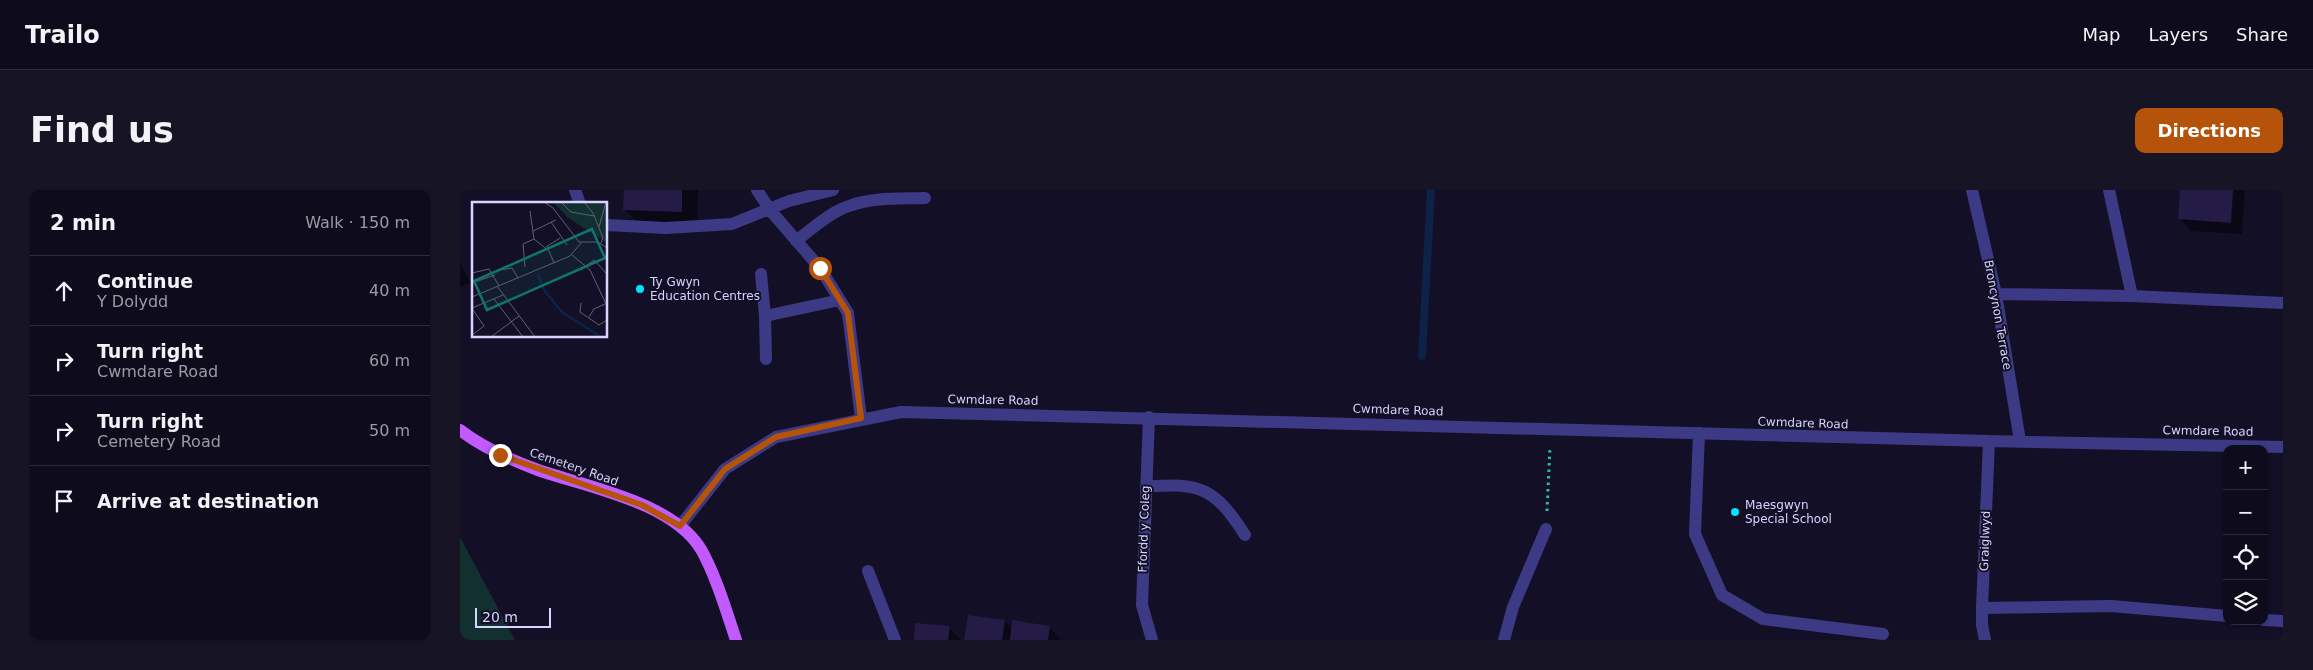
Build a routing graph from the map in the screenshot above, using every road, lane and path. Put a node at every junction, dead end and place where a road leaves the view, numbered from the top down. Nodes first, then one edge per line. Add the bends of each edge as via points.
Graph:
1 (575, 190) edge
2 (758, 190) edge
3 (832, 190) edge
4 (1972, 190) edge
5 (2109, 190) edge
6 (906, 194) edge
7 (925, 198) dead end
8 (579, 202) edge
9 (770, 210) junction
10 (608, 225) edge
11 (796, 241) junction
12 (761, 274) dead end
13 (1996, 294) junction
14 (2132, 296) junction
15 (840, 300) junction
16 (2283, 303) edge
17 (765, 316) junction
18 (766, 359) dead end
19 (1149, 417) junction
20 (861, 418) junction
21 (1551, 429) junction
22 (460, 430) edge
23 (1699, 433) junction
24 (1989, 441) junction
25 (2020, 441) junction
26 (2283, 447) edge
27 (1146, 487) junction
28 (680, 526) junction
29 (1546, 529) joint
30 (1245, 535) dead end
31 (868, 570) dead end
32 (1982, 608) junction
33 (2223, 616) edge
34 (2268, 620) edge
35 (2283, 621) edge
36 (1883, 634) dead end
37 (736, 640) edge
38 (895, 640) edge
39 (1152, 640) edge
40 (1504, 640) edge
41 (1985, 640) edge

1 - 8 street
2 - 9 street
3 - 9 street via 789,201
4 - 13 street, Broncynon Terrace
5 - 14 street
6 - 7 street
6 - 11 street via 851,205
9 - 10 street via 732,224 666,228
9 - 11 street
11 - 15 street via 820,268
12 - 17 street
13 - 14 street
13 - 25 street, Broncynon Terrace
14 - 16 street
15 - 17 street
15 - 20 street via 848,313
17 - 18 street
19 - 20 street, Cwmdare Road via 901,412
19 - 21 street, Cwmdare Road
19 - 27 street, Ffordd y Coleg
20 - 28 street, Cwmdare Road via 776,437 725,469
21 - 23 street, Cwmdare Road
21 - 29 path
22 - 28 main road, Cemetery Road via 500,455 642,505
23 - 24 street, Cwmdare Road
23 - 36 street via 1695,534 1722,596 1763,619
24 - 25 street, Cwmdare Road
24 - 32 street, Graiglwyd
25 - 26 street, Cwmdare Road
27 - 30 street via 1177,484 1202,489 1228,509
27 - 39 street, Ffordd y Coleg via 1142,605
28 - 37 main road via 701,550 718,586
29 - 40 street via 1513,607
31 - 38 street
32 - 33 street via 2111,606
32 - 41 street, Graiglwyd
34 - 35 street

